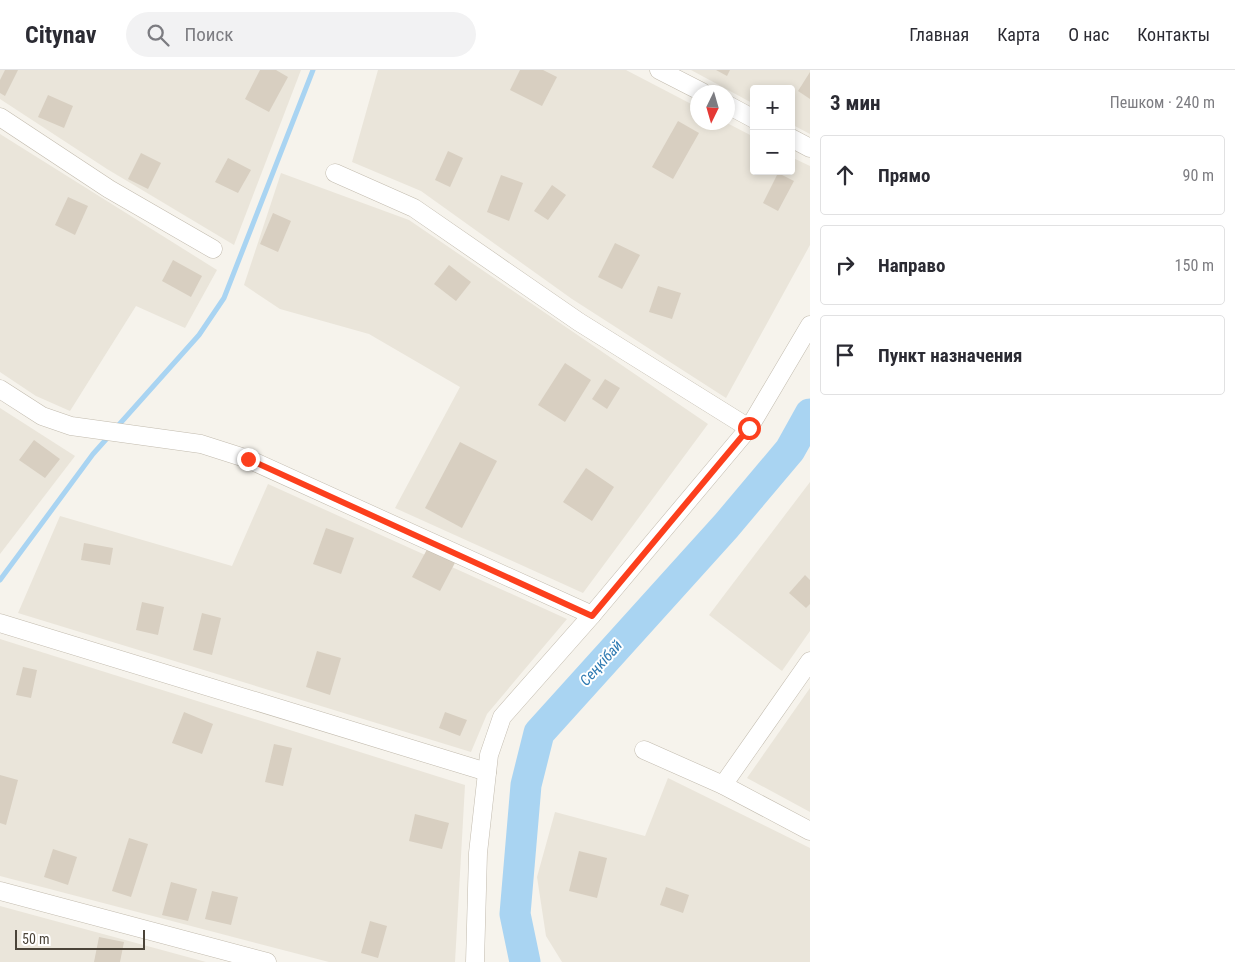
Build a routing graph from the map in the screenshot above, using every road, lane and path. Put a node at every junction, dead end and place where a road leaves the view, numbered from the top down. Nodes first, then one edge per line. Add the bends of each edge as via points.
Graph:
1 (659, 70) edge
2 (690, 86) edge
3 (735, 110) edge
4 (0, 117) edge
5 (750, 117) edge
6 (795, 140) edge
7 (810, 148) edge
8 (336, 173) dead end
9 (213, 249) dead end
10 (810, 325) edge
11 (0, 389) edge
12 (749, 428) junction
13 (592, 616) junction
14 (0, 623) edge
15 (810, 661) edge
16 (644, 750) dead end
17 (486, 772) junction
18 (723, 785) junction
19 (810, 831) edge
20 (0, 891) edge
21 (267, 962) edge
22 (475, 962) edge

1 - 2 street
3 - 5 street
4 - 9 street via 108,189
6 - 7 street
8 - 12 street via 414,208 579,322
10 - 12 street
11 - 13 street via 42,416 71,426 201,444 248,459
12 - 13 street
13 - 17 street via 502,717 488,755
14 - 17 street
15 - 18 street
16 - 18 street
17 - 22 street via 478,852
18 - 19 street
20 - 21 street

